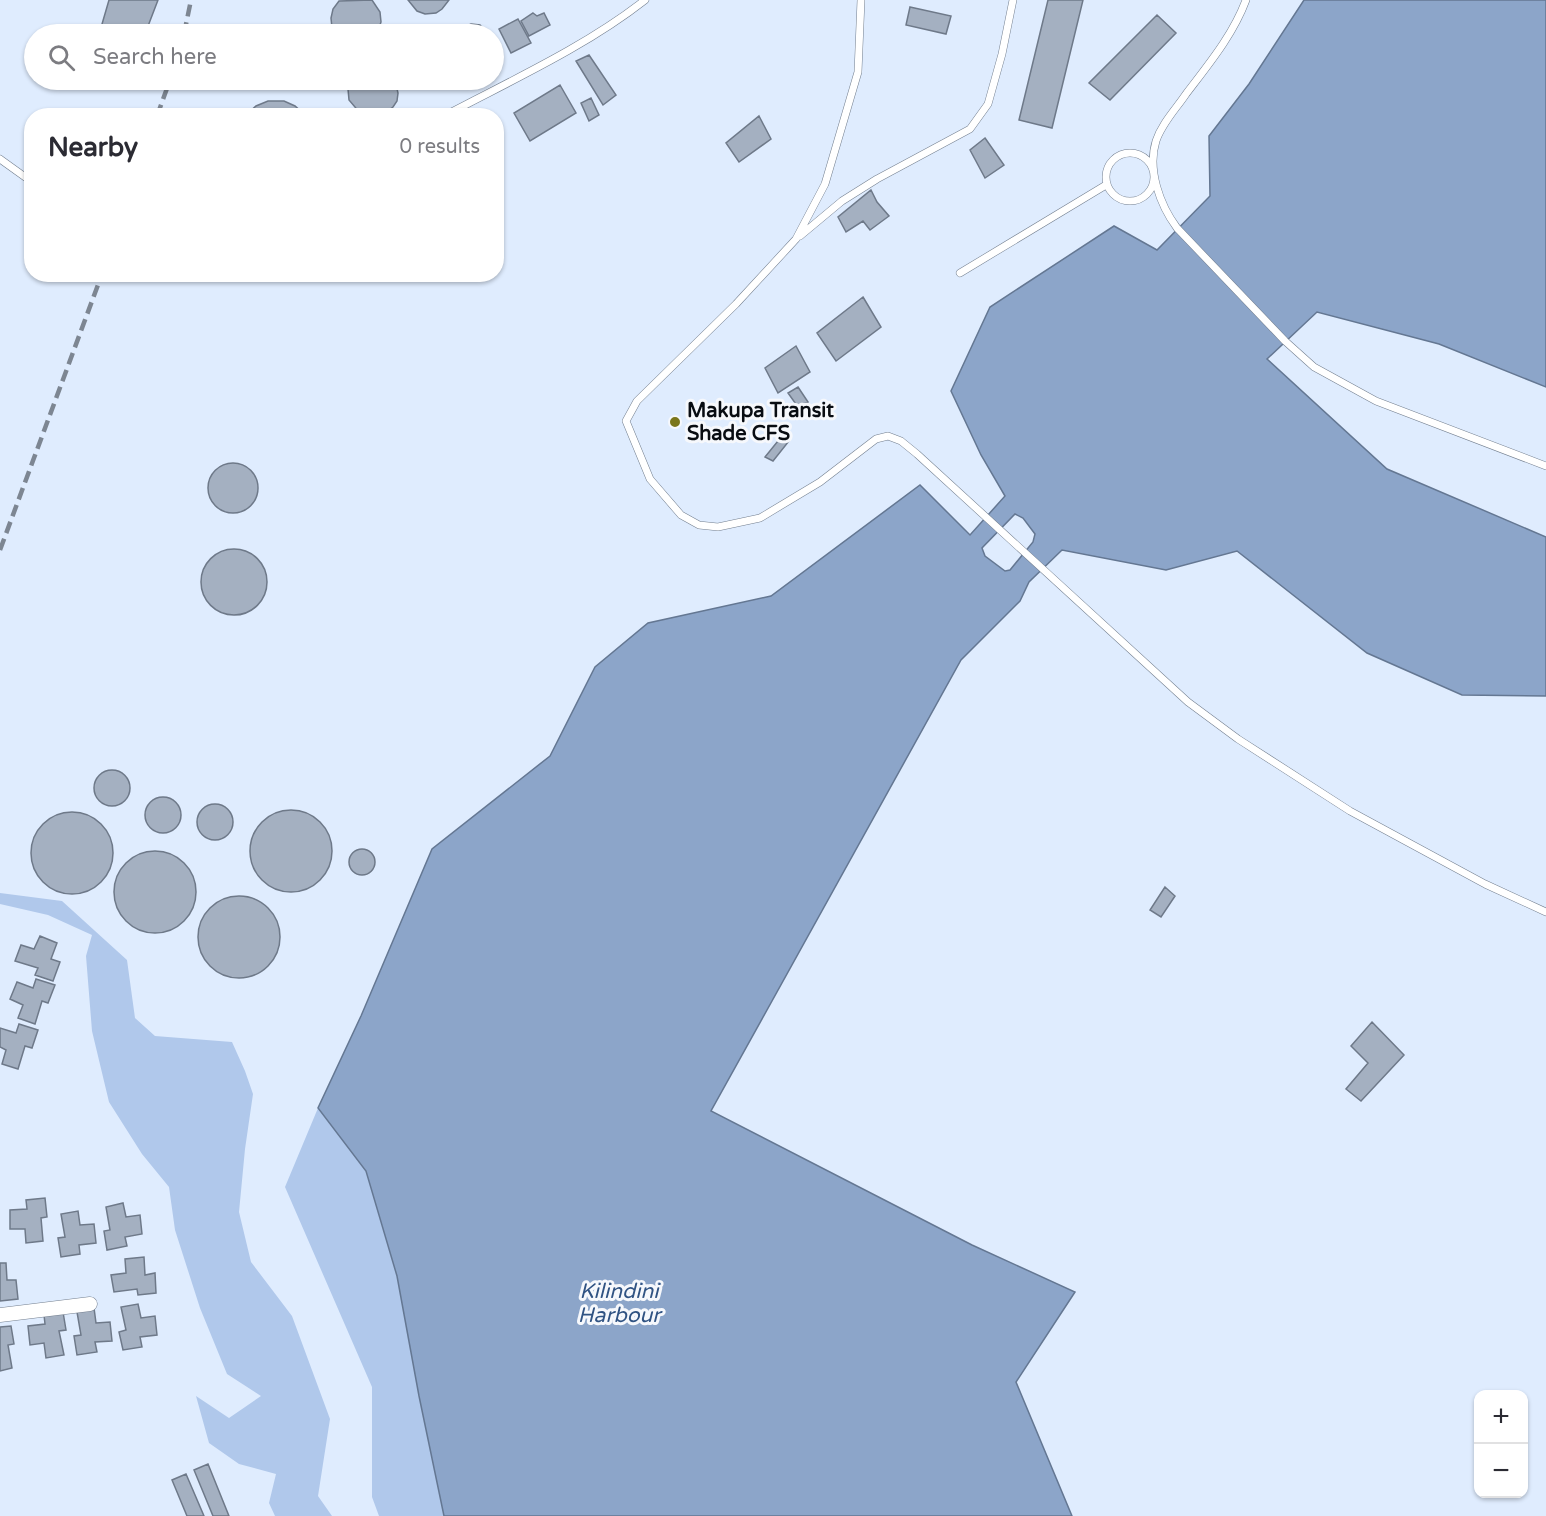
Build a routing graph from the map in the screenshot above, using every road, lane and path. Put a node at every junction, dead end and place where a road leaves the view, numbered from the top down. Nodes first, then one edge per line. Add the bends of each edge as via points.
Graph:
1 (645, 0) edge
2 (861, 0) edge
3 (1013, 0) edge
4 (1246, 0) edge
5 (504, 84) edge
6 (493, 90) edge
7 (459, 108) edge
8 (0, 159) edge
9 (1154, 173) junction
10 (24, 177) edge
11 (1106, 185) junction
12 (796, 239) junction
13 (960, 273) dead end
14 (1546, 466) edge
15 (1546, 912) edge
16 (90, 1304) dead end
17 (0, 1315) edge

1 - 5 lane via 576,46
2 - 12 lane via 858,72 825,184
3 - 12 lane via 988,104 970,129 842,201
4 - 9 lane via 1226,39 1164,124 1156,142
6 - 7 lane
8 - 10 lane
9 - 11 lane via 1149,192 1137,201 1115,197
9 - 11 lane via 1143,156 1126,153 1110,163
9 - 14 lane via 1160,197 1177,228 1314,367 1376,400
11 - 13 lane
12 - 15 lane via 637,401 626,421 650,479 681,515 699,525 718,527 760,518 820,482 876,439 888,436 901,441 1188,702 1238,739 1350,811 1485,884
16 - 17 street

